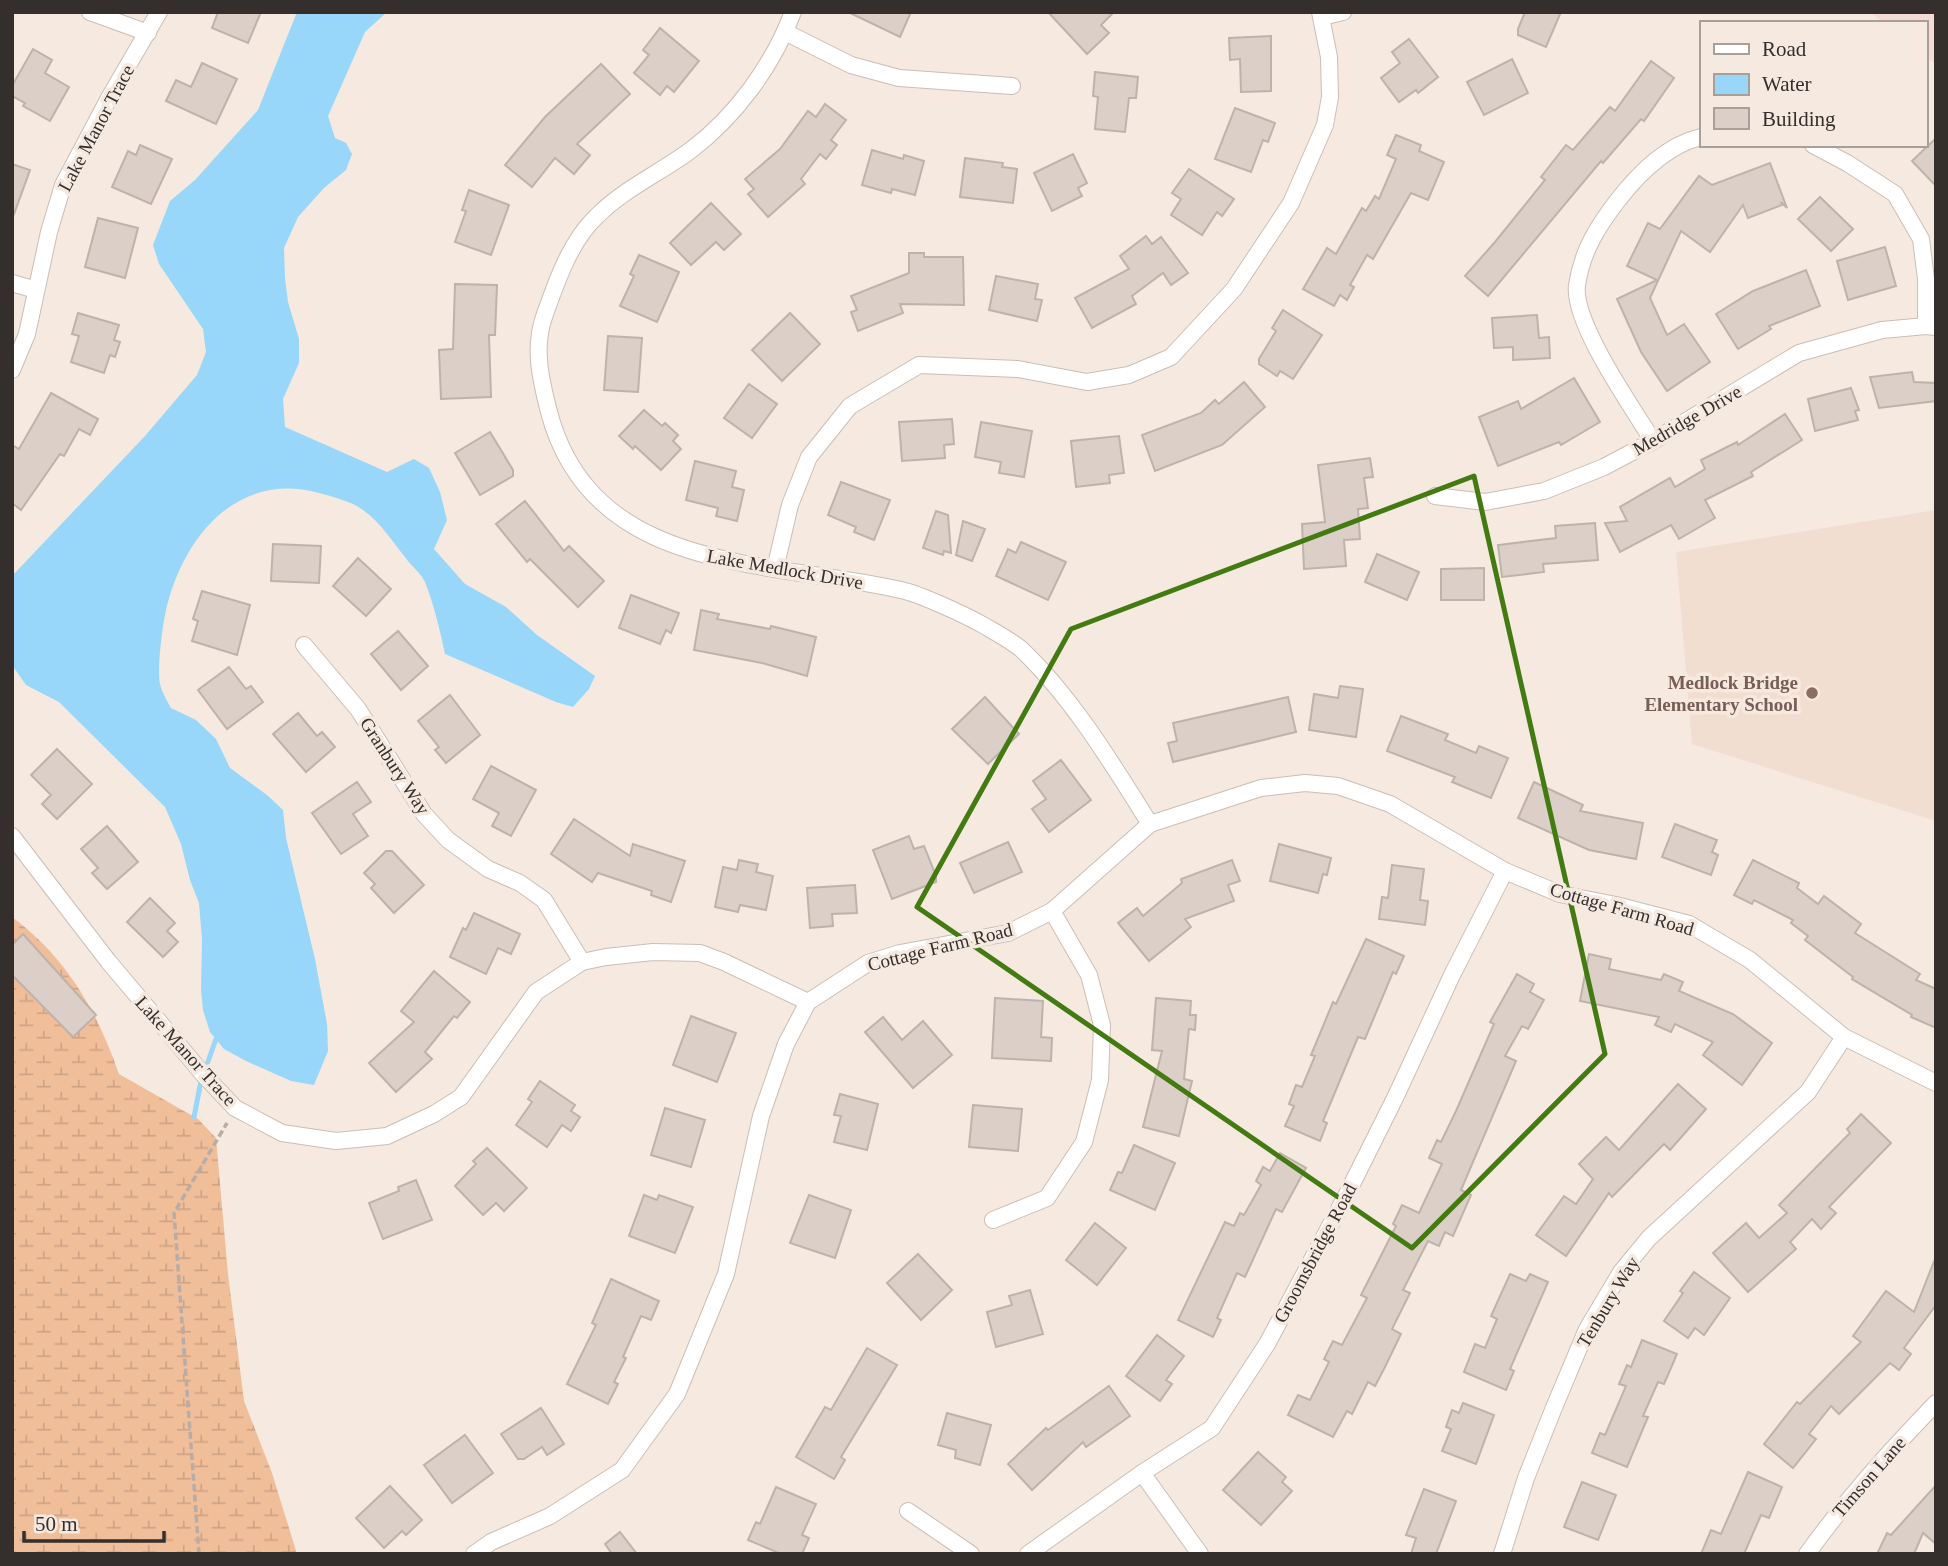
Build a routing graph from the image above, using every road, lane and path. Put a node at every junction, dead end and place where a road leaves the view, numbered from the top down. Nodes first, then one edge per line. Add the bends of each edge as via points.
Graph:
1 (90, 12) edge
2 (159, 12) edge
3 (793, 12) edge
4 (1343, 12) edge
5 (1321, 15) edge
6 (785, 32) junction
7 (148, 33) junction
8 (1012, 86) dead end
9 (1700, 137) edge
10 (1816, 147) edge
11 (12, 284) edge
12 (36, 290) junction
13 (1931, 326) edge
14 (12, 370) edge
15 (1653, 442) junction
16 (1436, 496) dead end
17 (775, 569) junction
18 (304, 645) dead end
19 (1150, 824) junction
20 (12, 836) edge
21 (1505, 872) junction
22 (1052, 911) junction
23 (582, 962) junction
24 (808, 1002) junction
25 (1844, 1037) junction
26 (1936, 1083) edge
27 (235, 1108) junction
28 (993, 1220) dead end
29 (1936, 1403) edge
30 (1142, 1473) junction
31 (908, 1511) dead end
32 (199, 1554) edge
33 (474, 1554) edge
34 (971, 1554) edge
35 (1028, 1554) edge
36 (1200, 1554) edge
37 (1502, 1554) edge
38 (1807, 1554) edge

1 - 7 street
2 - 7 street, Lake Manor Trace
3 - 6 street, Lake Medlock Drive
4 - 5 street
5 - 17 street via 1330,97 1325,125 1291,204 1234,289 1171,357 1129,375 1087,382 1018,369 919,365 850,406 808,457 790,505
6 - 8 street via 851,65 899,78
6 - 17 street, Lake Medlock Drive via 752,87 730,113 692,149 630,188 594,218 562,268 542,322 538,354 542,387 564,456 613,513 704,556
7 - 12 street, Lake Manor Trace via 63,185
9 - 15 street via 1682,142 1637,176 1586,249 1576,288 1585,327
10 - 13 street via 1895,194 1921,239
11 - 12 street
12 - 14 street, Lake Manor Trace via 27,334
13 - 15 street, Medridge Drive via 1882,330 1799,353
15 - 16 street, Medridge Drive via 1544,491 1485,502
17 - 19 street, Lake Medlock Drive via 904,590 979,623 1018,647 1062,695
18 - 23 street, Granbury Way via 358,709 424,814 448,840 488,869 544,900
19 - 21 street, Cottage Farm Road via 1261,788 1305,783 1338,786 1390,804
19 - 22 street, Cottage Farm Road
20 - 27 street, Lake Manor Trace via 108,961
21 - 25 street, Cottage Farm Road via 1560,894 1689,924 1750,960
21 - 30 street, Groomsbridge Road via 1346,1196 1267,1344 1212,1427
22 - 24 street, Cottage Farm Road via 1008,933 868,963
22 - 28 street via 1090,975 1102,1025 1100,1080 1084,1142 1047,1198
23 - 24 street, Lake Manor Trace via 653,952 700,953
23 - 27 street, Lake Manor Trace via 536,992 461,1097 387,1136 336,1141 282,1133
24 - 33 street, Cottage Farm Road via 786,1044 761,1116 726,1275 677,1394 622,1470 550,1516
25 - 26 street, Cottage Farm Road
25 - 37 street, Tenbury Way via 1808,1092 1649,1238 1621,1272 1587,1329 1562,1387
27 - 32 path via 174,1213
29 - 38 street, Timson Lane via 1869,1473
30 - 35 street, Groomsbridge Road
30 - 36 street
31 - 34 street

